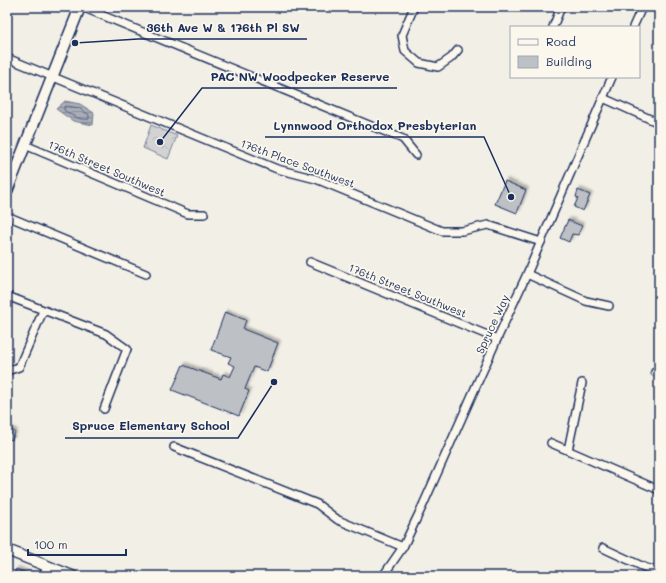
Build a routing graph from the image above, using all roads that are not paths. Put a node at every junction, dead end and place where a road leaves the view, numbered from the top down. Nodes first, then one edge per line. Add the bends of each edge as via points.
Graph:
1 (81, 7) edge
2 (414, 7) edge
3 (561, 7) edge
4 (642, 7) edge
5 (553, 26) edge
6 (633, 26) edge
7 (458, 50) dead end
8 (7, 58) edge
9 (52, 76) junction
10 (612, 78) edge
11 (603, 98) junction
12 (659, 123) edge
13 (25, 145) junction
14 (416, 155) dead end
15 (7, 191) edge
16 (204, 214) dead end
17 (7, 216) edge
18 (541, 242) junction
19 (310, 262) dead end
20 (146, 274) dead end
21 (527, 274) junction
22 (7, 296) edge
23 (609, 306) dead end
24 (43, 311) junction
25 (497, 338) junction
26 (7, 371) edge
27 (582, 383) dead end
28 (104, 409) dead end
29 (551, 443) dead end
30 (174, 447) dead end
31 (568, 450) junction
32 (659, 490) edge
33 (403, 547) junction
34 (602, 548) dead end
35 (7, 550) edge
36 (47, 566) junction
37 (659, 570) edge
38 (385, 575) edge
39 (43, 576) edge
40 (72, 576) edge

1 - 9 main road
1 - 14 street via 404,139
2 - 7 street via 402,35 405,51 419,63 438,67
3 - 5 street
4 - 6 street
8 - 9 street, 176th Place Southwest
9 - 13 main road
9 - 18 street, 176th Place Southwest via 277,169 316,180 442,231 462,231 488,224
10 - 11 street, Spruce Way
11 - 12 street
11 - 18 street, Spruce Way
13 - 15 main road
13 - 16 street, 176th Street Southwest via 188,214
17 - 20 street
18 - 21 street, Spruce Way
19 - 25 street, 176th Street Southwest
21 - 23 street via 586,300
21 - 25 street, Spruce Way
22 - 24 street
24 - 26 street via 19,368
24 - 28 street via 106,334 127,348
25 - 33 street, Spruce Way
27 - 31 street
29 - 31 street
30 - 33 street via 317,504 338,520
31 - 32 street
33 - 38 street, Spruce Way
34 - 37 street via 646,568
35 - 36 main road
36 - 39 street
36 - 40 main road

